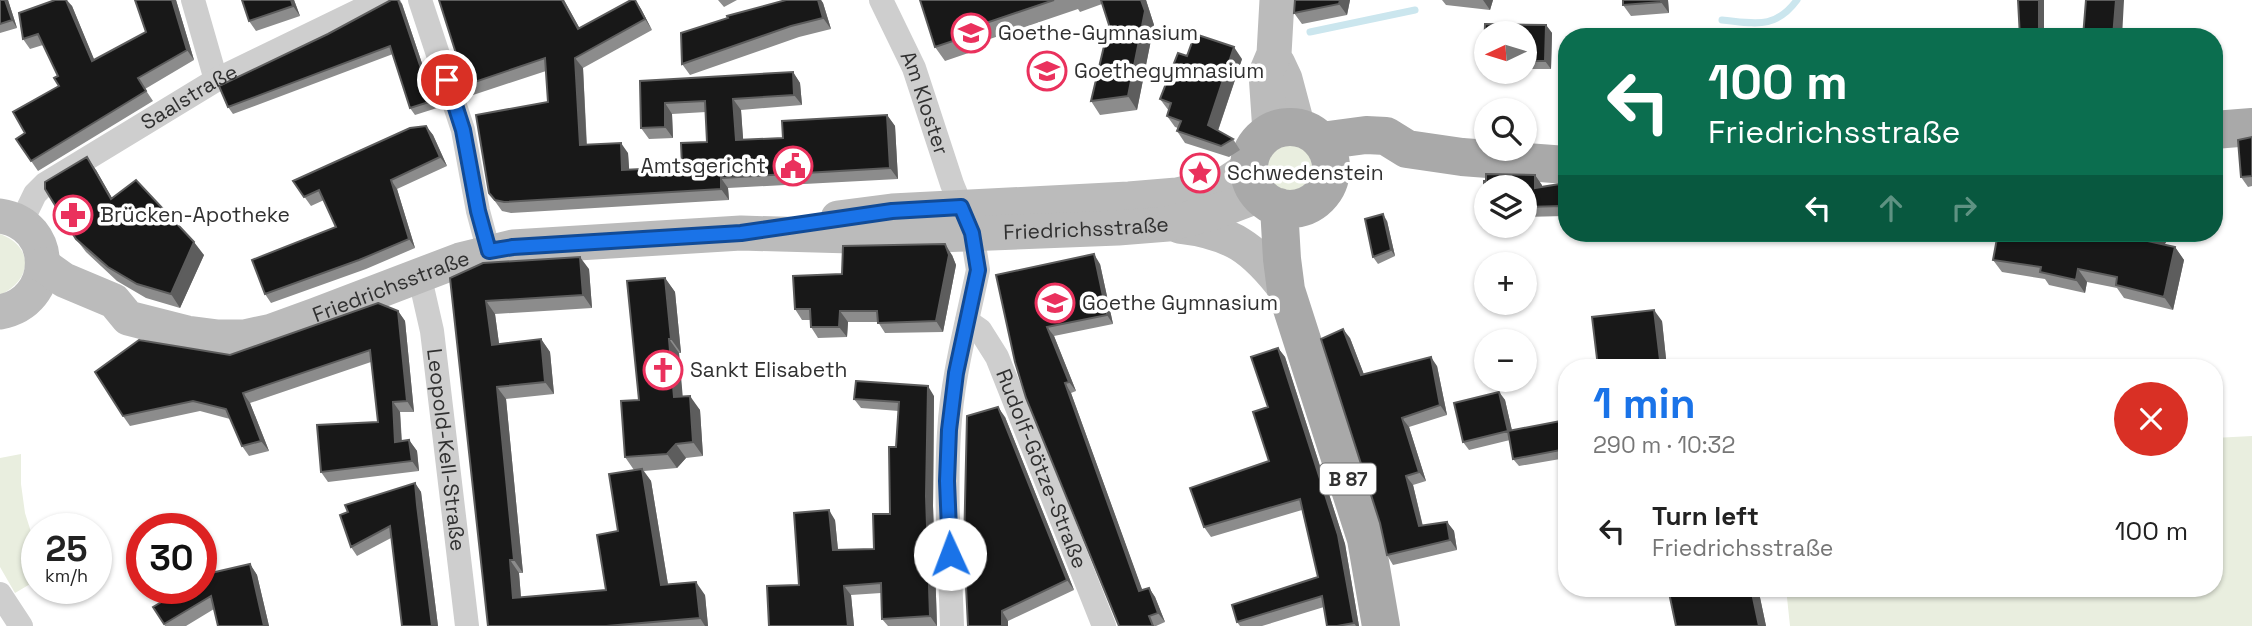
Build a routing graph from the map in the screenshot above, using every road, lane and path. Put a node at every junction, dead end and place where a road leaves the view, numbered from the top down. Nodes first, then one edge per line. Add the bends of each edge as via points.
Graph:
1 (193, 0) edge
2 (381, 0) edge
3 (421, 0) edge
4 (881, 0) edge
5 (1277, 0) edge
6 (216, 80) junction
7 (2252, 127) edge
8 (2223, 129) edge
9 (1305, 143) junction
10 (1558, 164) edge
11 (1274, 194) junction
12 (11, 219) edge
13 (967, 220) junction
14 (1168, 224) junction
15 (489, 251) junction
16 (419, 274) junction
17 (37, 280) junction
18 (1286, 290) junction
19 (0, 312) edge
20 (967, 321) junction
21 (1297, 327) junction
22 (0, 594) edge
23 (21, 626) edge
24 (467, 626) edge
25 (953, 626) edge
26 (1104, 626) edge
27 (1381, 626) edge

1 - 6 street
2 - 6 street, Saalstraße
3 - 15 street via 463,130
4 - 13 street, Am Kloster via 914,68
5 - 9 main road via 1274,54
6 - 12 street, Saalstraße via 45,184
7 - 8 main road
9 - 10 main road via 1356,160 1387,158 1407,149
9 - 11 main road via 1323,190
9 - 11 main road via 1255,147
11 - 13 main road, Friedrichsstraße via 1225,184 1177,195
11 - 14 main road, Friedrichsstraße
11 - 18 main road, B 87
11 - 21 main road, B 87 via 1298,273
12 - 17 main road via 37,241
13 - 14 main road, Friedrichsstraße via 1105,229
13 - 15 main road, Friedrichsstraße via 886,236 741,233
13 - 20 street, Am Kloster via 978,270
14 - 18 main road via 1226,235 1259,258
15 - 16 main road, Friedrichsstraße
16 - 17 main road, Friedrichsstraße via 272,331 244,337 187,333 128,318 118,321
16 - 24 street, Leopold-Kell-Straße via 432,331
17 - 19 main road via 16,307
18 - 21 main road, B 87
20 - 25 street, Am Kloster via 949,430
20 - 26 street, Rudolf-Götze-Straße via 980,330 997,357
21 - 27 main road, B 87 via 1366,539
22 - 23 street

